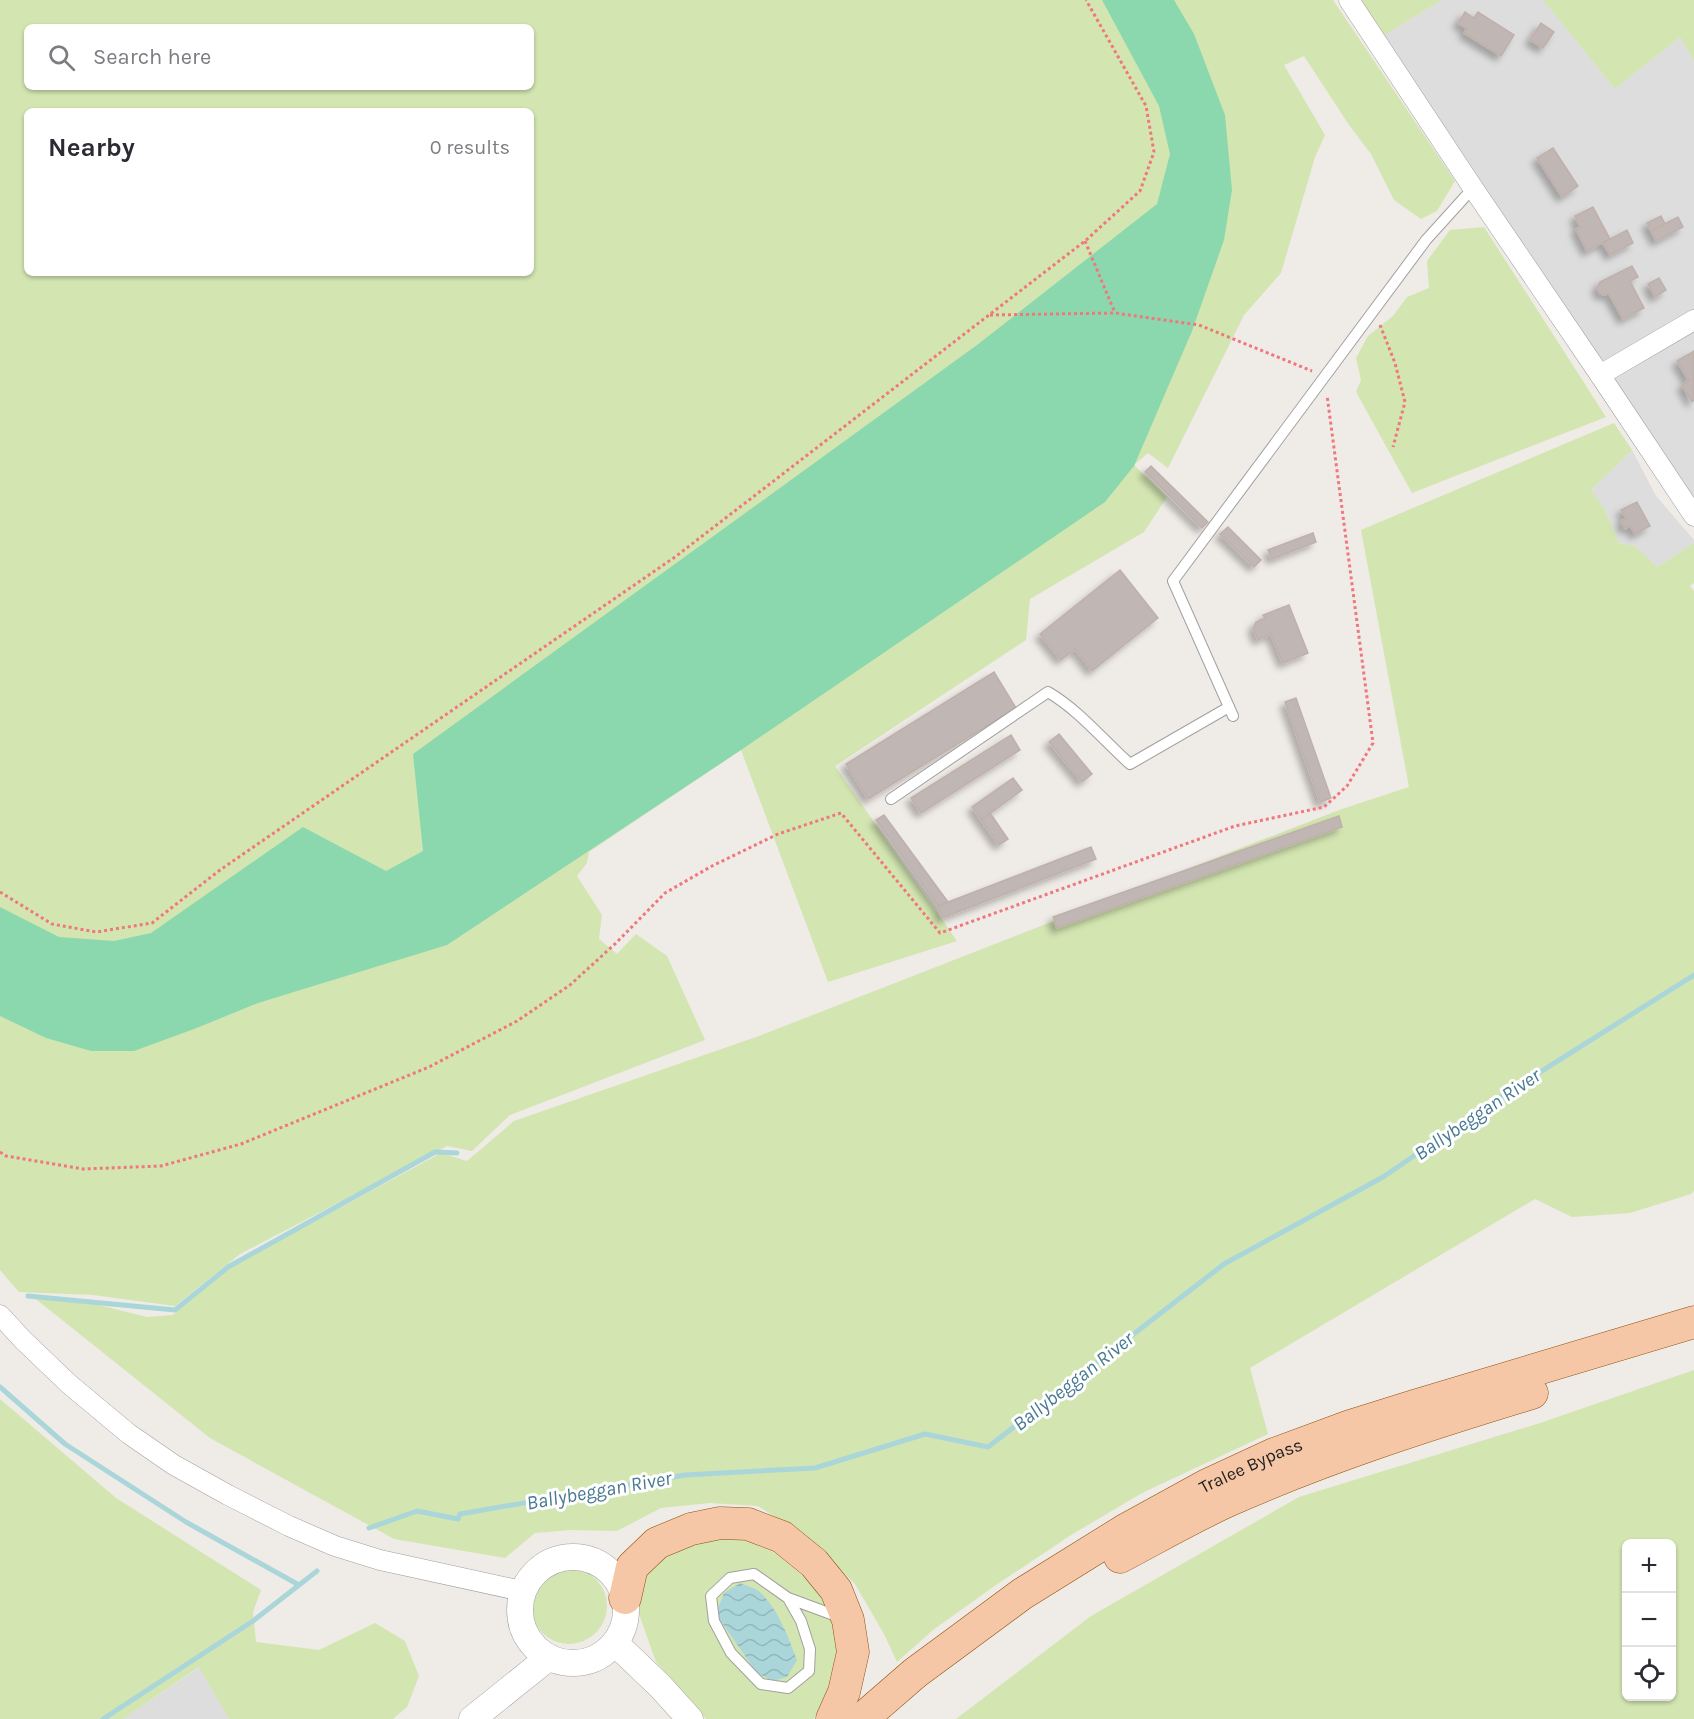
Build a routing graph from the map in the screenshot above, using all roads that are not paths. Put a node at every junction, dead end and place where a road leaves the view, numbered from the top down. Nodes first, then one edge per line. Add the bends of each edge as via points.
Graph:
1 (1349, 0) edge
2 (1473, 188) junction
3 (1694, 320) edge
4 (1600, 375) junction
5 (1694, 516) edge
6 (891, 799) dead end
7 (0, 1316) edge
8 (1694, 1322) edge
9 (1694, 1344) edge
10 (522, 1591) junction
11 (625, 1598) junction
12 (788, 1598) junction
13 (848, 1620) junction
14 (615, 1643) junction
15 (548, 1658) junction
16 (472, 1719) edge
17 (690, 1719) edge
18 (832, 1719) edge
19 (862, 1719) edge
20 (895, 1719) edge

1 - 2 street
2 - 4 street
2 - 6 lane via 1426,240 1173,581 1231,712 1130,764 1079,714 1048,692
3 - 4 street
4 - 5 street
7 - 10 street via 69,1384 129,1434 228,1496 298,1530 369,1557
8 - 19 main road, Tralee Bypass via 1350,1426 1274,1454 1207,1485 1022,1594 915,1673
9 - 20 main road, Tralee Bypass via 1347,1453 1227,1501 1120,1557 1024,1617
10 - 11 street via 543,1564 576,1556 608,1569
10 - 15 street via 520,1622 526,1636
11 - 13 main road via 632,1567 657,1543 691,1529 720,1523 747,1524 782,1537 814,1563 836,1590
11 - 14 street via 623,1629
12 - 12 lane via 754,1574 730,1578 711,1596 714,1621 731,1653 761,1684 788,1688 809,1671 810,1649
12 - 13 lane
13 - 18 main road via 853,1652 844,1692
14 - 15 street via 591,1660 562,1663
14 - 17 street
15 - 16 street

